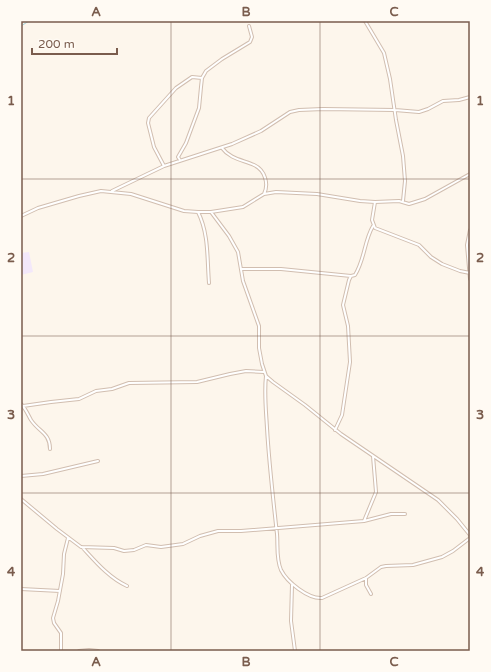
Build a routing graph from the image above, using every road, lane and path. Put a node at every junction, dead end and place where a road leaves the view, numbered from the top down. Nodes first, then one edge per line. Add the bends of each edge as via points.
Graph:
1 (365, 21) edge
2 (249, 26) dead end
3 (202, 78) junction
4 (470, 97) edge
5 (395, 110) junction
6 (222, 148) junction
7 (180, 160) junction
8 (164, 166) junction
9 (470, 174) edge
10 (111, 192) junction
11 (264, 194) junction
12 (403, 201) junction
13 (375, 202) junction
14 (198, 212) junction
15 (211, 212) junction
16 (21, 216) edge
17 (373, 226) junction
18 (470, 230) edge
19 (240, 269) junction
20 (470, 273) edge
21 (351, 276) junction
22 (470, 279) edge
23 (208, 283) dead end
24 (264, 372) junction
25 (266, 376) junction
26 (22, 405) edge
27 (335, 430) junction
28 (50, 450) dead end
29 (373, 456) junction
30 (98, 461) dead end
31 (21, 476) edge
32 (21, 499) edge
33 (405, 514) dead end
34 (364, 521) junction
35 (276, 528) junction
36 (470, 536) edge
37 (68, 538) junction
38 (81, 546) junction
39 (366, 578) junction
40 (292, 585) junction
41 (127, 586) dead end
42 (21, 589) edge
43 (60, 591) junction
44 (371, 594) dead end
45 (61, 651) edge
46 (79, 651) edge
47 (98, 651) edge
48 (295, 651) edge

1 - 5 street via 384,53
2 - 3 street via 252,37 250,42 212,65
3 - 7 street via 199,108 178,157
3 - 8 street via 192,77 176,88 149,118 154,147
4 - 5 street via 443,101 419,112
5 - 6 street via 299,110 290,112 256,133
5 - 12 street via 403,156
6 - 7 street
6 - 11 street via 238,160 256,165 260,169 267,186
7 - 8 street
8 - 10 street
9 - 12 street via 418,202 410,204
10 - 14 street via 131,194 184,211
10 - 16 street via 94,192 38,208
11 - 13 street via 294,192
11 - 15 street via 246,206
12 - 13 street
13 - 17 street
14 - 15 street
14 - 23 street via 206,236
15 - 19 street via 236,246
17 - 20 street via 419,244 442,264
17 - 21 street via 362,263 355,275
18 - 20 street via 467,245
19 - 21 street
19 - 24 street via 259,326 259,348
20 - 22 street
21 - 27 street via 343,305 350,362 342,415
24 - 25 street
24 - 26 street via 246,371 197,382 129,383 96,391 79,399
25 - 27 street
25 - 35 street via 268,451
26 - 28 street via 32,422 47,437
27 - 29 street
29 - 34 street via 376,492
29 - 36 street via 438,500
30 - 31 street via 43,474
32 - 37 street
33 - 34 street via 391,514
34 - 35 street
35 - 38 street via 218,532 200,536 183,544 161,547 146,545 131,551
35 - 40 street via 280,567
36 - 39 street via 442,557 413,565 380,567
37 - 38 street
37 - 43 street
38 - 41 street via 104,569
39 - 40 street via 320,598
39 - 44 street via 366,585
40 - 48 street via 291,622
42 - 43 street
43 - 45 street via 53,618 61,633
46 - 47 street

